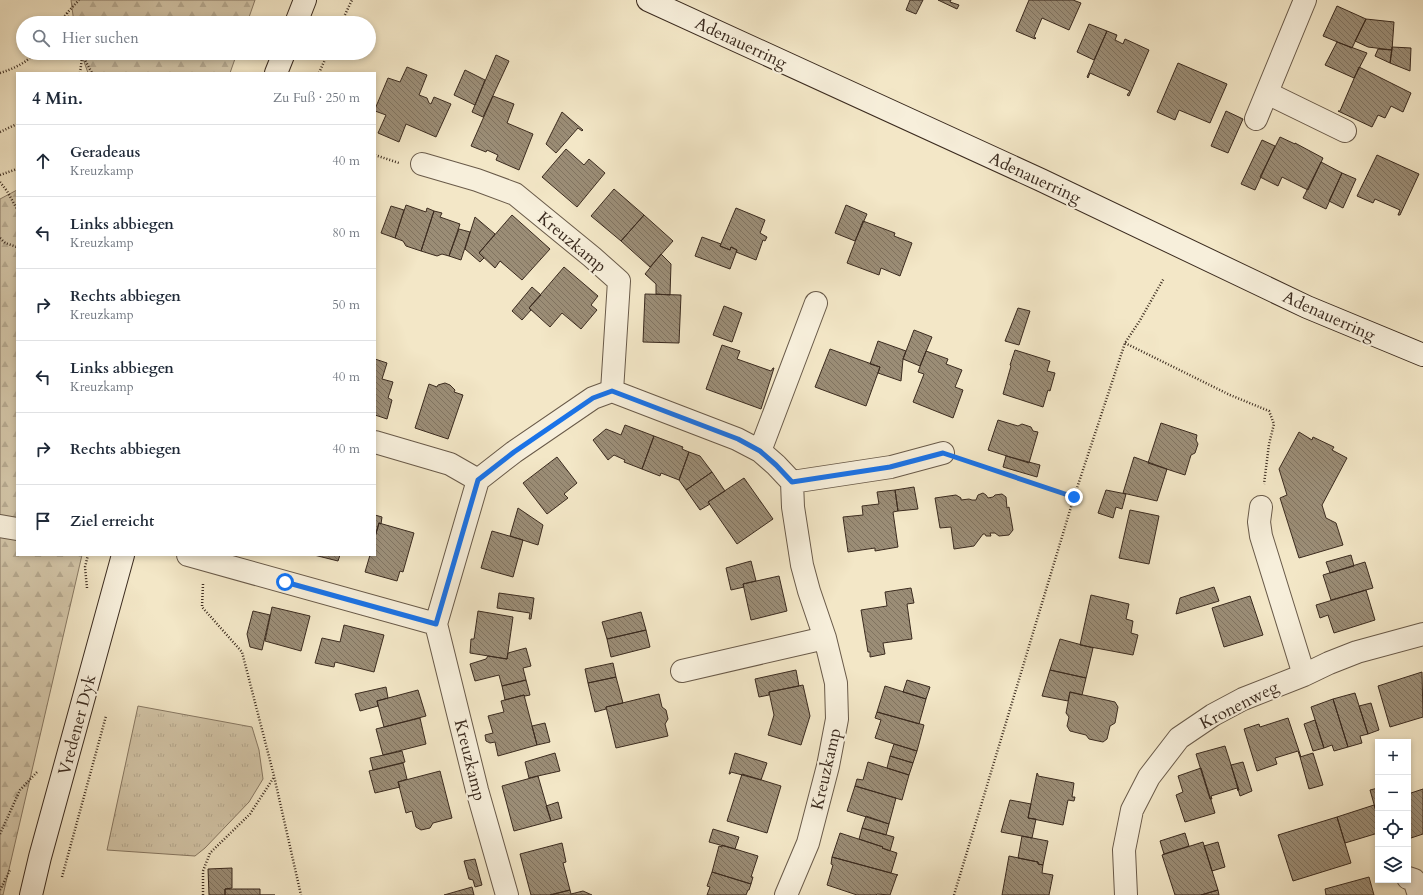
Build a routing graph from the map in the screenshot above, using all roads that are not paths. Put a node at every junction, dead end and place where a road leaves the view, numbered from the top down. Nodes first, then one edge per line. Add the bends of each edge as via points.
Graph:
1 (306, 0) edge
2 (648, 0) edge
3 (1305, 0) edge
4 (299, 16) edge
5 (281, 60) edge
6 (276, 72) edge
7 (1267, 93) junction
8 (1256, 119) dead end
9 (1346, 131) dead end
10 (422, 164) dead end
11 (816, 303) dead end
12 (1423, 355) edge
13 (612, 391) junction
14 (376, 442) edge
15 (760, 451) junction
16 (943, 453) road end
17 (478, 480) junction
18 (792, 482) junction
19 (1261, 507) road end
20 (0, 526) edge
21 (16, 529) edge
22 (123, 556) edge
23 (196, 557) edge
24 (436, 624) junction
25 (1423, 634) edge
26 (825, 638) junction
27 (682, 671) dead end
28 (1304, 675) junction
29 (1411, 879) edge
30 (31, 895) edge
31 (507, 895) edge
32 (786, 895) edge
33 (1126, 895) edge
34 (1419, 895) edge

1 - 4 street
2 - 12 street, Adenauerring via 1041,180 1307,307
3 - 7 street
5 - 6 street
7 - 8 street
7 - 9 street
10 - 13 street, Kreuzkamp via 515,194 619,281
11 - 15 street
13 - 15 street via 738,439
13 - 17 street via 593,398
14 - 17 street via 450,464
15 - 18 street
16 - 18 street via 890,467
17 - 24 street
18 - 26 street, Kreuzkamp via 793,507 802,564
19 - 28 street via 1261,536
20 - 21 street
22 - 30 street, Vredener Dyk
23 - 24 street
24 - 31 street, Kreuzkamp via 477,790
25 - 28 street, Kronenweg via 1357,652 1328,662
26 - 27 street
26 - 32 street, Kreuzkamp via 836,683 837,720 808,843
28 - 33 street, Kronenweg via 1243,699 1213,715 1180,738 1149,777 1132,810 1124,850
29 - 34 street via 1414,880

